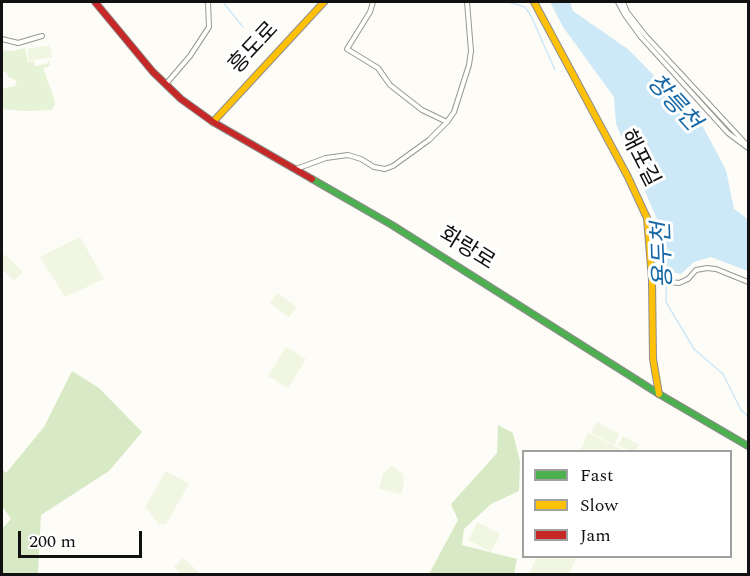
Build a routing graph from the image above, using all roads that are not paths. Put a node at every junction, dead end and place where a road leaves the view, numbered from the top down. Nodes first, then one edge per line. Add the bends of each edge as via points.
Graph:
1 (95, 2) edge
2 (208, 2) edge
3 (324, 2) edge
4 (373, 2) edge
5 (467, 2) edge
6 (534, 2) edge
7 (620, 2) edge
8 (42, 36) dead end
9 (2, 39) edge
10 (166, 84) junction
11 (213, 122) junction
12 (447, 122) junction
13 (748, 147) edge
14 (296, 169) junction
15 (652, 280) junction
16 (748, 282) edge
17 (658, 394) junction
18 (748, 446) edge

1 - 10 main road, 화랑로
2 - 10 street via 209,27
3 - 11 main road, 흥도로
4 - 12 street via 347,49 378,68 390,85 422,110
5 - 12 street via 469,65
6 - 15 main road, 해포길 via 647,218
7 - 13 street via 645,35
8 - 9 street via 18,43
10 - 11 main road, 화랑로
11 - 14 main road, 화랑로
12 - 14 street via 429,140 385,169 348,155
14 - 17 main road, 화랑로 via 402,231
15 - 16 street via 680,283 696,270 707,268
15 - 17 main road, 해포길 via 653,359
17 - 18 main road, 화랑로

